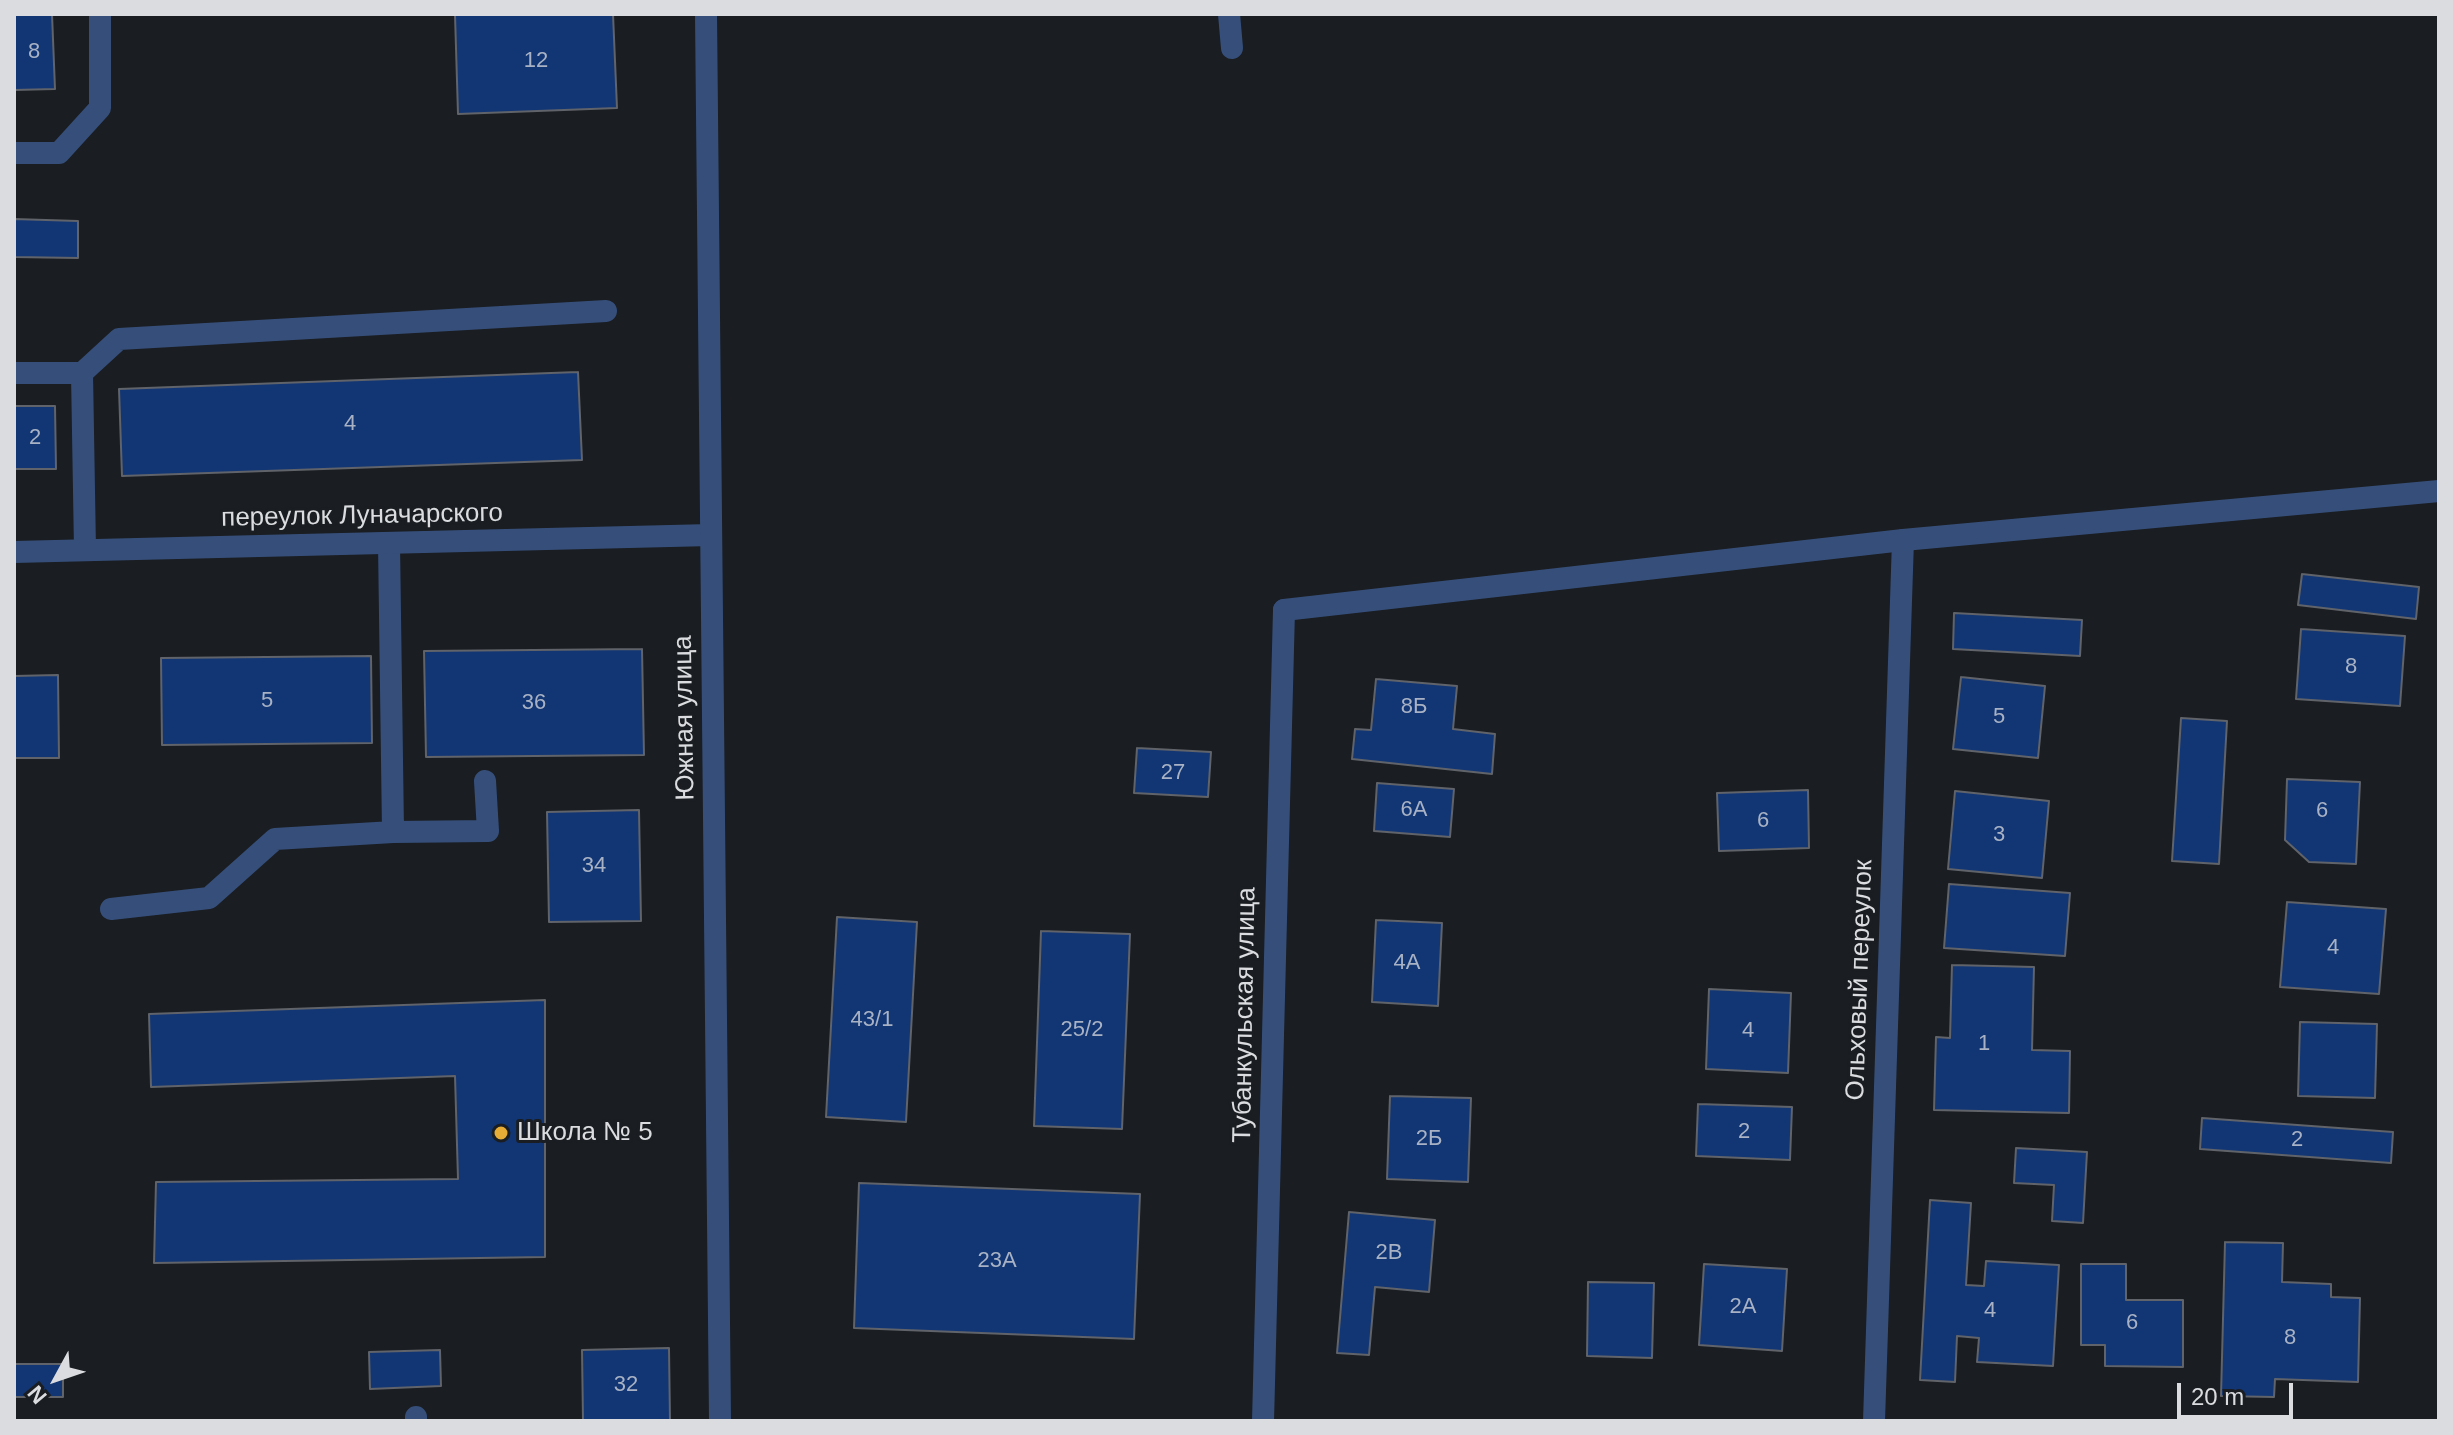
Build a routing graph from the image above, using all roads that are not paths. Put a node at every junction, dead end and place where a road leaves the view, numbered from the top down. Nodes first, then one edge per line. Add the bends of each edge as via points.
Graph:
1 (100, 14) edge
2 (706, 14) edge
3 (1229, 14) edge
4 (1232, 48) dead end
5 (14, 153) edge
6 (606, 311) dead end
7 (14, 373) edge
8 (82, 373) junction
9 (2439, 491) edge
10 (711, 535) junction
11 (1903, 540) junction
12 (389, 543) junction
13 (85, 550) junction
14 (14, 552) edge
15 (485, 781) dead end
16 (393, 832) junction
17 (111, 909) dead end
18 (720, 1421) edge
19 (1263, 1421) edge
20 (1874, 1421) edge

1 - 5 street via 100,108 59,153
2 - 10 street, Южная улица
3 - 4 street
6 - 8 street via 119,339
7 - 8 street
8 - 13 street
9 - 11 street
10 - 12 street, переулок Луначарского
10 - 18 street, Южная улица
11 - 19 street, Тубанкульская улица via 1284,610
11 - 20 street, Ольховый переулок
12 - 13 street, переулок Луначарского
12 - 16 street
13 - 14 street, переулок Луначарского
15 - 16 street via 488,831
16 - 17 street via 275,839 209,898

